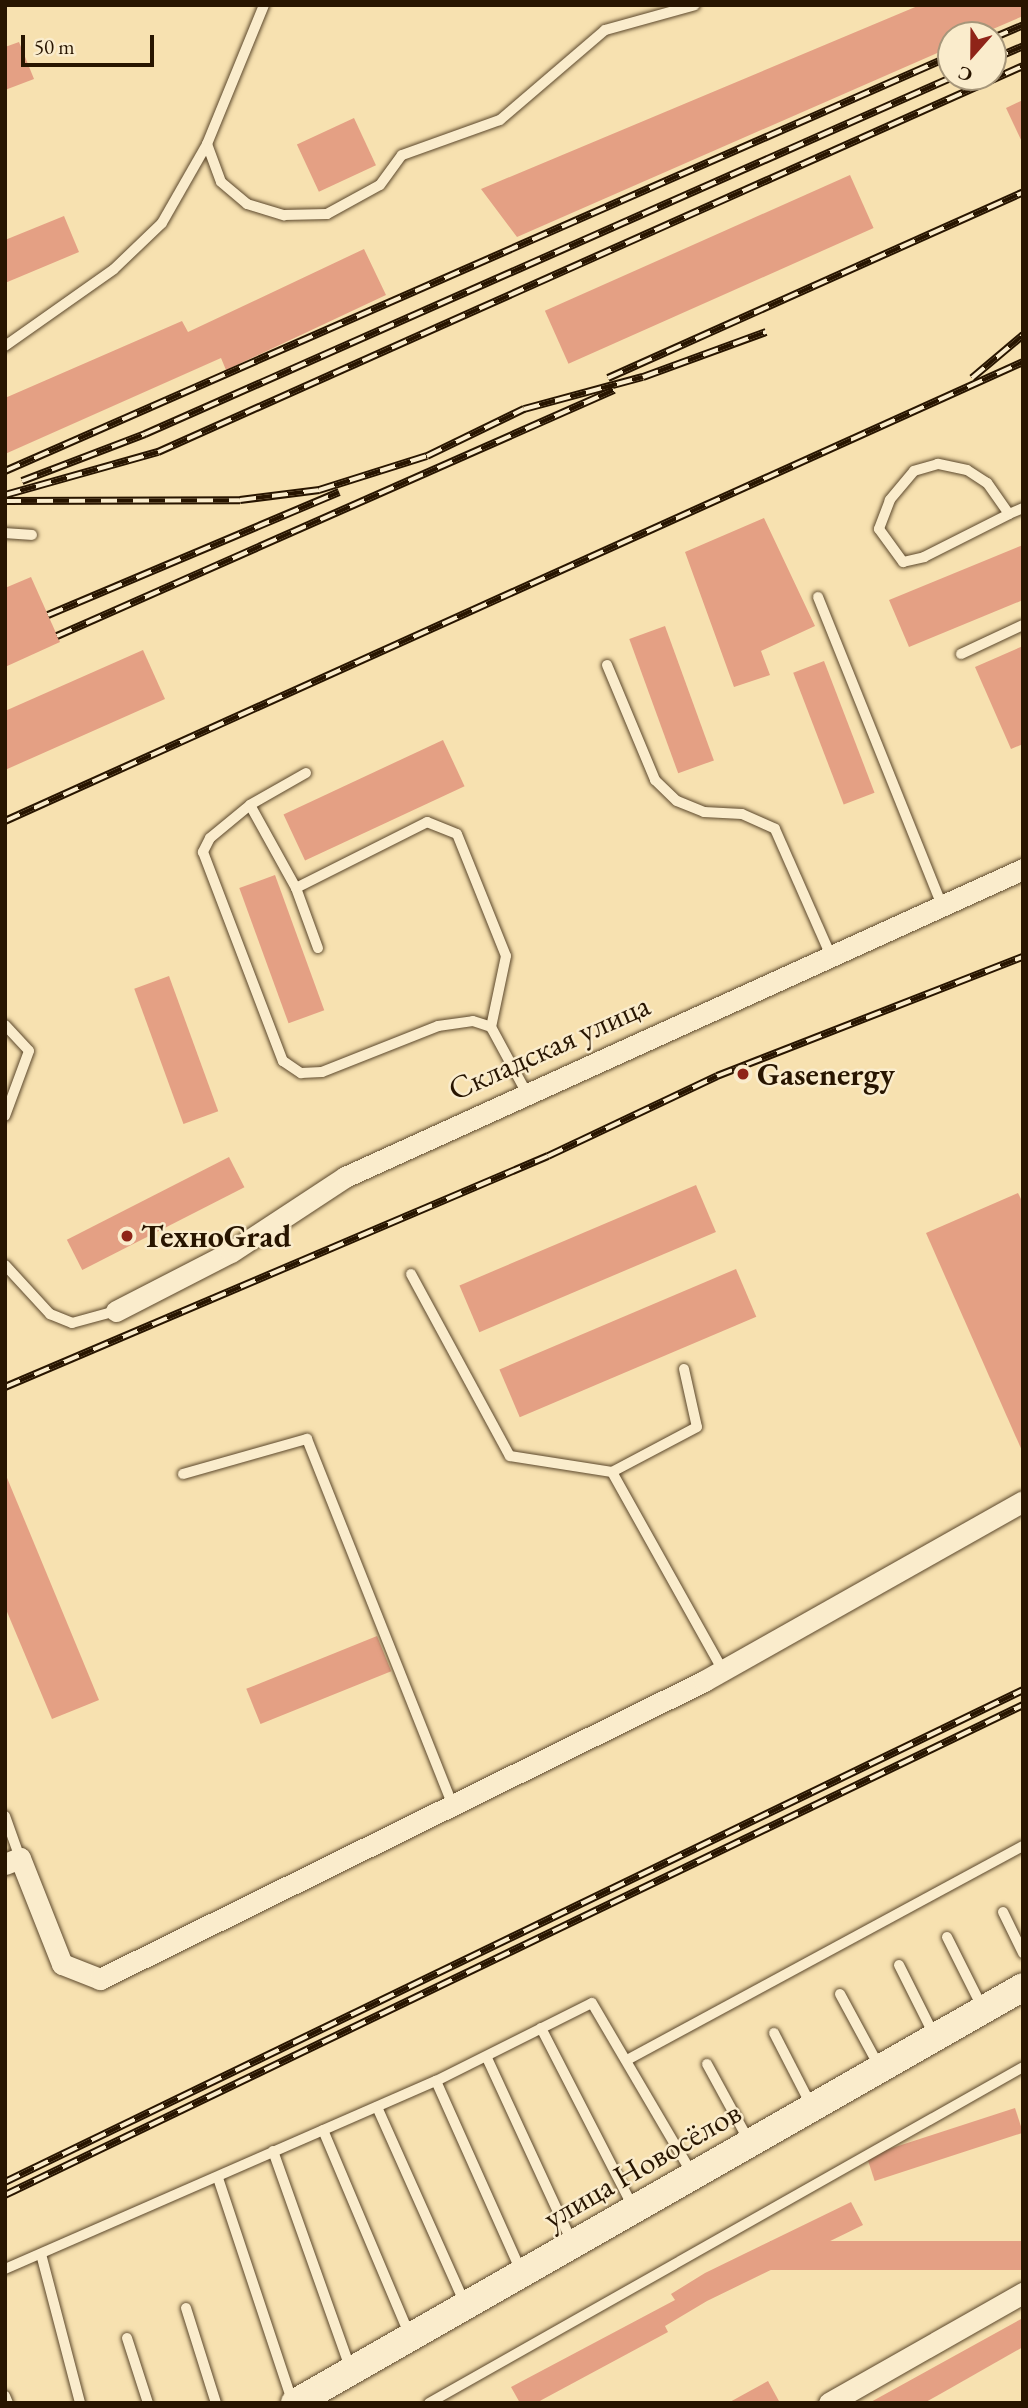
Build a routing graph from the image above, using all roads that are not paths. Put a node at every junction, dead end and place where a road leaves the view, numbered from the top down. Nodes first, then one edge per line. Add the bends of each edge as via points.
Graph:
1 (264, 5) edge
2 (695, 5) edge
3 (206, 144) junction
4 (5, 346) edge
5 (1023, 508) edge
6 (1009, 514) junction
7 (5, 533) edge
8 (32, 535) dead end
9 (818, 597) dead end
10 (1023, 625) edge
11 (961, 654) dead end
12 (607, 664) dead end
13 (306, 773) dead end
14 (250, 805) junction
15 (1023, 869) edge
16 (296, 888) junction
17 (942, 906) junction
18 (318, 948) dead end
19 (831, 956) junction
20 (5, 1025) edge
21 (491, 1027) junction
22 (525, 1090) junction
23 (5, 1116) edge
24 (5, 1265) edge
25 (411, 1274) dead end
26 (116, 1311) joint
27 (684, 1369) dead end
28 (612, 1472) junction
29 (183, 1474) dead end
30 (1023, 1501) edge
31 (723, 1671) junction
32 (453, 1805) junction
33 (5, 1816) edge
34 (1023, 1846) edge
35 (13, 1861) edge
36 (1003, 1912) dead end
37 (947, 1937) dead end
38 (1023, 1953) edge
39 (899, 1965) dead end
40 (1023, 1987) edge
41 (840, 1994) dead end
42 (983, 2009) junction
43 (541, 2028) junction
44 (774, 2033) dead end
45 (935, 2037) junction
46 (487, 2058) junction
47 (627, 2060) junction
48 (708, 2064) dead end
49 (1023, 2067) edge
50 (880, 2068) junction
51 (436, 2081) junction
52 (377, 2107) junction
53 (812, 2107) junction
54 (323, 2130) junction
55 (750, 2143) junction
56 (273, 2151) junction
57 (693, 2175) junction
58 (218, 2178) junction
59 (634, 2210) junction
60 (573, 2245) junction
61 (41, 2254) junction
62 (5, 2269) edge
63 (523, 2274) junction
64 (1023, 2293) edge
65 (467, 2306) junction
66 (186, 2308) dead end
67 (127, 2338) dead end
68 (411, 2338) junction
69 (352, 2372) junction
70 (5, 2396) edge
71 (8, 2403) edge
72 (80, 2403) edge
73 (148, 2403) edge
74 (216, 2403) edge
75 (294, 2403) edge
76 (429, 2403) edge
77 (830, 2403) edge

1 - 3 lane
2 - 3 lane via 605,30 500,120 402,155 380,185 327,214 284,215 247,204 221,182
3 - 4 lane via 162,223 114,269
5 - 6 lane
6 - 6 lane via 903,562 887,548 879,529 890,500 914,471 937,464 967,470 987,483
7 - 8 lane
9 - 17 lane
10 - 11 lane
12 - 19 lane via 654,780 677,801 704,812 764,819 775,829
13 - 14 lane
14 - 16 lane
14 - 21 lane via 210,838 203,852 283,1061 301,1073 322,1072 438,1026 473,1021
15 - 17 street, Складская улица
16 - 18 lane
16 - 21 lane via 427,822 457,834 506,956
17 - 19 street, Складская улица
19 - 22 street, Складская улица
20 - 23 lane via 29,1051
21 - 22 lane
22 - 26 street, Складская улица via 345,1177 231,1252
24 - 26 lane via 72,1323
25 - 28 lane via 510,1456
27 - 28 lane via 697,1427
28 - 31 lane
29 - 32 lane via 307,1439
30 - 31 street
31 - 32 street
32 - 35 street via 100,1979 62,1964
33 - 35 lane
34 - 47 lane
36 - 38 lane
37 - 42 lane
39 - 45 lane
40 - 42 street, улица Новосёлов
41 - 50 lane
42 - 45 street, улица Новосёлов
43 - 46 lane
43 - 47 lane via 592,2003
43 - 59 lane
44 - 53 lane
45 - 50 street, улица Новосёлов
46 - 51 lane
46 - 60 lane
47 - 57 lane
48 - 55 lane
49 - 76 lane
50 - 53 street, улица Новосёлов
51 - 52 lane
51 - 63 lane
52 - 54 lane
52 - 65 lane
53 - 55 street, улица Новосёлов
54 - 56 lane
54 - 68 lane
55 - 57 street, улица Новосёлов
56 - 58 lane
56 - 69 lane
57 - 59 street, улица Новосёлов
58 - 61 lane
58 - 75 lane
59 - 60 street, улица Новосёлов
60 - 63 street, улица Новосёлов
61 - 62 lane
61 - 72 lane
63 - 65 street, улица Новосёлов
64 - 77 street
65 - 68 street, улица Новосёлов
66 - 74 lane
67 - 73 lane
68 - 69 street, улица Новосёлов
69 - 75 street, улица Новосёлов
70 - 71 lane

